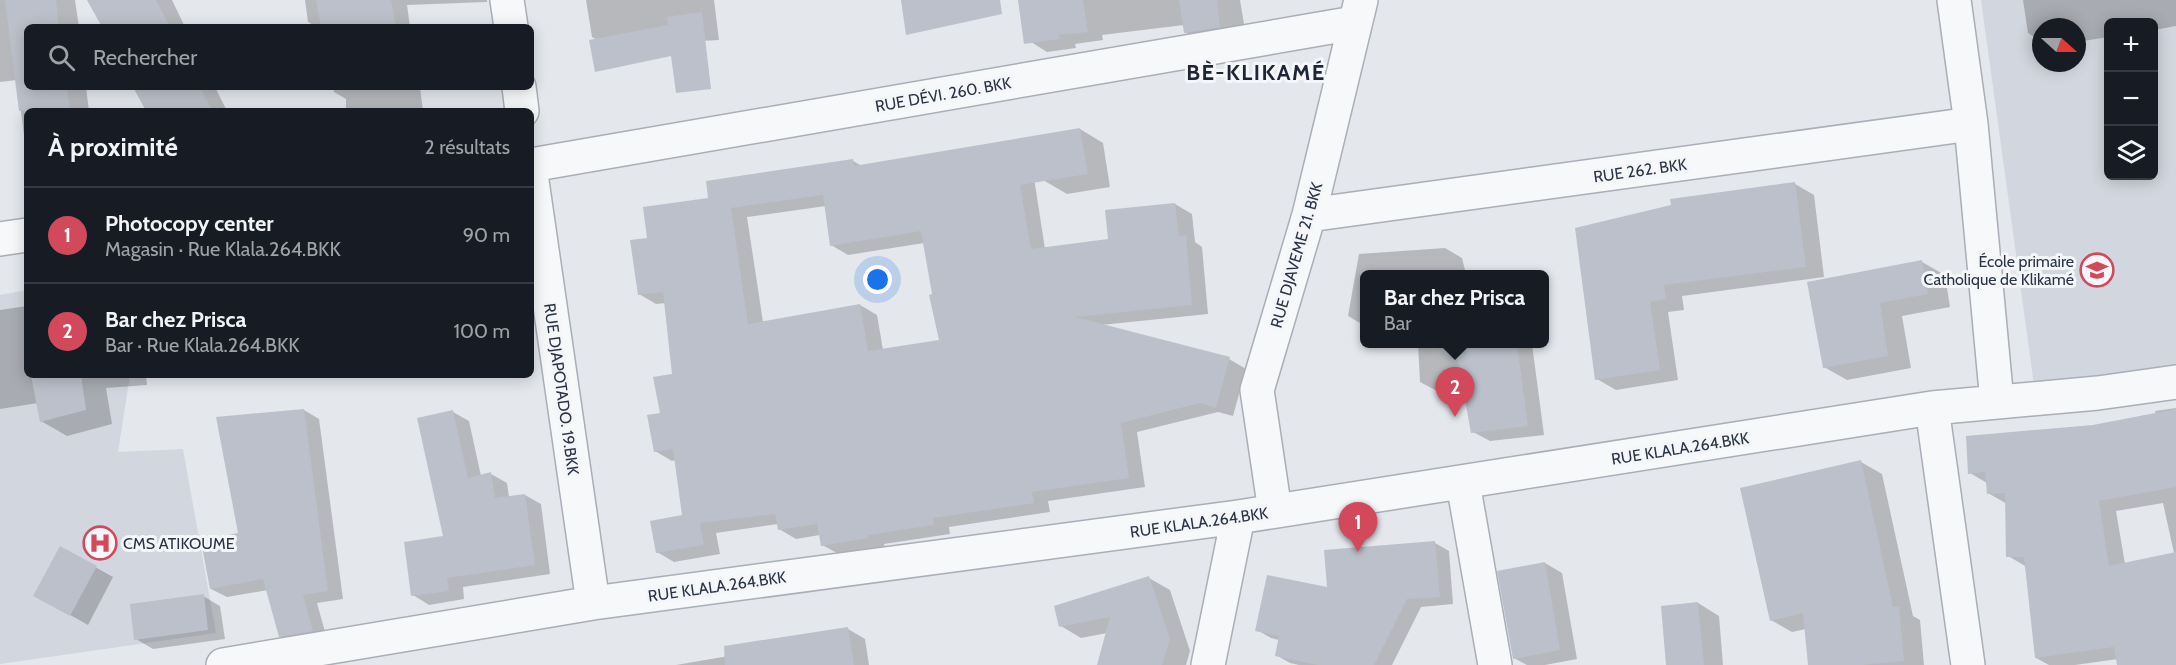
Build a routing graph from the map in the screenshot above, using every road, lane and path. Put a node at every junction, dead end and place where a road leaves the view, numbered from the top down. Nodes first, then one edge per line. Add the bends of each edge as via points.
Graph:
1 (507, 0) edge
2 (1954, 0) edge
3 (1357, 11) edge
4 (511, 24) edge
5 (519, 90) edge
6 (522, 108) edge
7 (1971, 124) junction
8 (534, 164) edge
9 (534, 195) edge
10 (1309, 215) junction
11 (24, 235) edge
12 (0, 238) edge
13 (2176, 382) edge
14 (1996, 402) junction
15 (1932, 408) junction
16 (1463, 483) junction
17 (1275, 511) junction
18 (1238, 517) junction
19 (593, 603) junction
20 (223, 665) edge
21 (1208, 665) edge
22 (1495, 665) edge
23 (1968, 665) edge

1 - 4 street
2 - 7 street
3 - 8 street, RUE DÉVI. 260. BKK
3 - 10 street, RUE DJAVEME 21. BKK
5 - 6 street
7 - 10 street, RUE 262. BKK
7 - 14 street
9 - 19 street, RUE DJAPOTADO. 19.BKK
10 - 17 street, RUE DJAVEME 21. BKK via 1257,390
11 - 12 street
13 - 14 street, RUE KLALA.264.BKK
14 - 15 street, RUE KLALA.264.BKK
15 - 16 street, RUE KLALA.264.BKK
15 - 23 street
16 - 17 street, RUE KLALA.264.BKK
16 - 22 street
17 - 18 street, RUE KLALA.264.BKK
18 - 19 street, RUE KLALA.264.BKK
18 - 21 street
19 - 20 street, RUE KLALA.264.BKK

